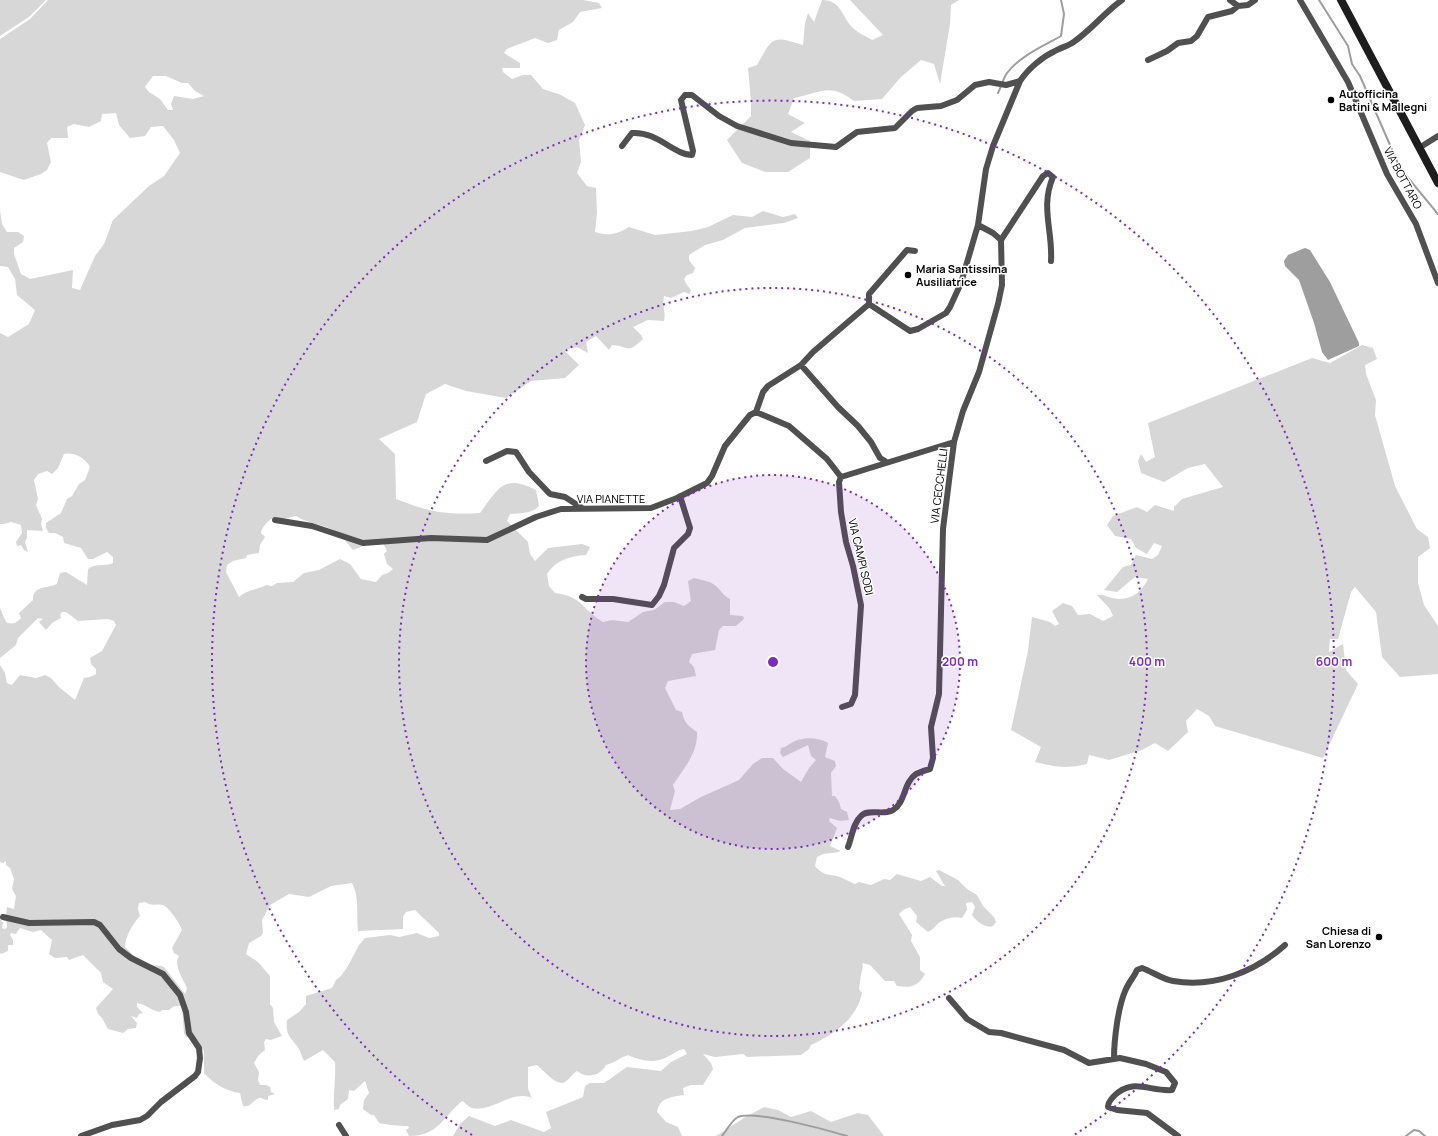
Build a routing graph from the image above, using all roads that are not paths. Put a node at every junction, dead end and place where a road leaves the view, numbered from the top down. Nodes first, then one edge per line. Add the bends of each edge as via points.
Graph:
1 (1122, 0) edge
2 (1230, 0) edge
3 (1255, 0) edge
4 (1300, 0) edge
5 (1341, 0) edge
6 (1238, 6) junction
7 (1148, 60) dead end
8 (1020, 81) junction
9 (1438, 136) edge
10 (622, 146) dead end
11 (1419, 148) junction
12 (1438, 183) edge
13 (978, 225) junction
14 (1001, 240) junction
15 (915, 251) dead end
16 (1051, 261) dead end
17 (1438, 283) edge
18 (869, 304) junction
19 (801, 365) junction
20 (756, 412) junction
21 (954, 442) junction
22 (486, 461) dead end
23 (885, 462) junction
24 (841, 477) junction
25 (680, 496) junction
26 (582, 508) junction
27 (275, 520) dead end
28 (582, 597) dead end
29 (842, 707) dead end
30 (848, 847) dead end
31 (3, 917) dead end
32 (1285, 945) dead end
33 (949, 998) dead end
34 (1114, 1059) junction
35 (339, 1125) dead end
36 (81, 1136) edge
37 (346, 1136) edge
38 (1178, 1136) edge

1 - 8 street via 1091,29 1073,43 1041,60 1025,73
2 - 6 street
3 - 6 street via 1248,5
4 - 17 street, VIA BOTTARO via 1348,82 1387,174 1416,224
5 - 11 main road
6 - 7 street via 1232,11 1208,17 1197,36 1191,41 1178,43
8 - 10 street via 1006,85 989,82 975,85 957,100 941,106 917,108 895,128 857,132 836,147 791,143 737,126 692,95 685,95 681,100 692,155 686,155 656,138 639,133 632,133
8 - 13 street via 986,169
9 - 11 street
11 - 12 main road
13 - 14 street
13 - 18 street via 960,283 946,313 910,331
14 - 16 street via 1043,176 1048,173 1053,177 1047,190
14 - 21 street, VIA CECCHELLI via 1002,285 998,304 979,372
15 - 18 street via 907,250 893,264 869,294
18 - 19 street
19 - 20 street via 768,386 763,392
19 - 23 street via 858,426
20 - 24 street via 790,426 827,459
20 - 25 street, VIA PIANETTE via 750,415 724,446 712,476 706,483
21 - 23 street
21 - 30 street, VIA CECCHELLI via 943,529 939,694 931,726 933,758 930,769 916,774 911,780 902,802 894,810 861,815
22 - 26 street via 507,451 516,452 529,472 550,494 565,497
23 - 24 street
24 - 29 street, VIA CAMPI SODI via 841,512 861,605 854,695 851,704
25 - 26 street, VIA PIANETTE via 651,508
25 - 28 street via 690,528 688,534 674,548 664,585 652,605
26 - 27 street, VIA PIANETTE via 561,509 544,514 487,540 431,538 363,543 318,528
31 - 36 street via 29,923 94,922 100,925 118,949 163,974 180,995 189,1033 199,1048 198,1072 195,1076 161,1102 148,1116
32 - 34 street via 1270,959 1227,979 1195,983 1172,981 1142,968 1137,970 1134,980 1126,988 1116,1028
33 - 34 street via 967,1019 989,1032 1064,1050 1089,1063
34 - 38 street via 1120,1058 1159,1068 1172,1077 1175,1087 1165,1091 1140,1085 1125,1088 1110,1100 1108,1107 1147,1113
35 - 37 street

